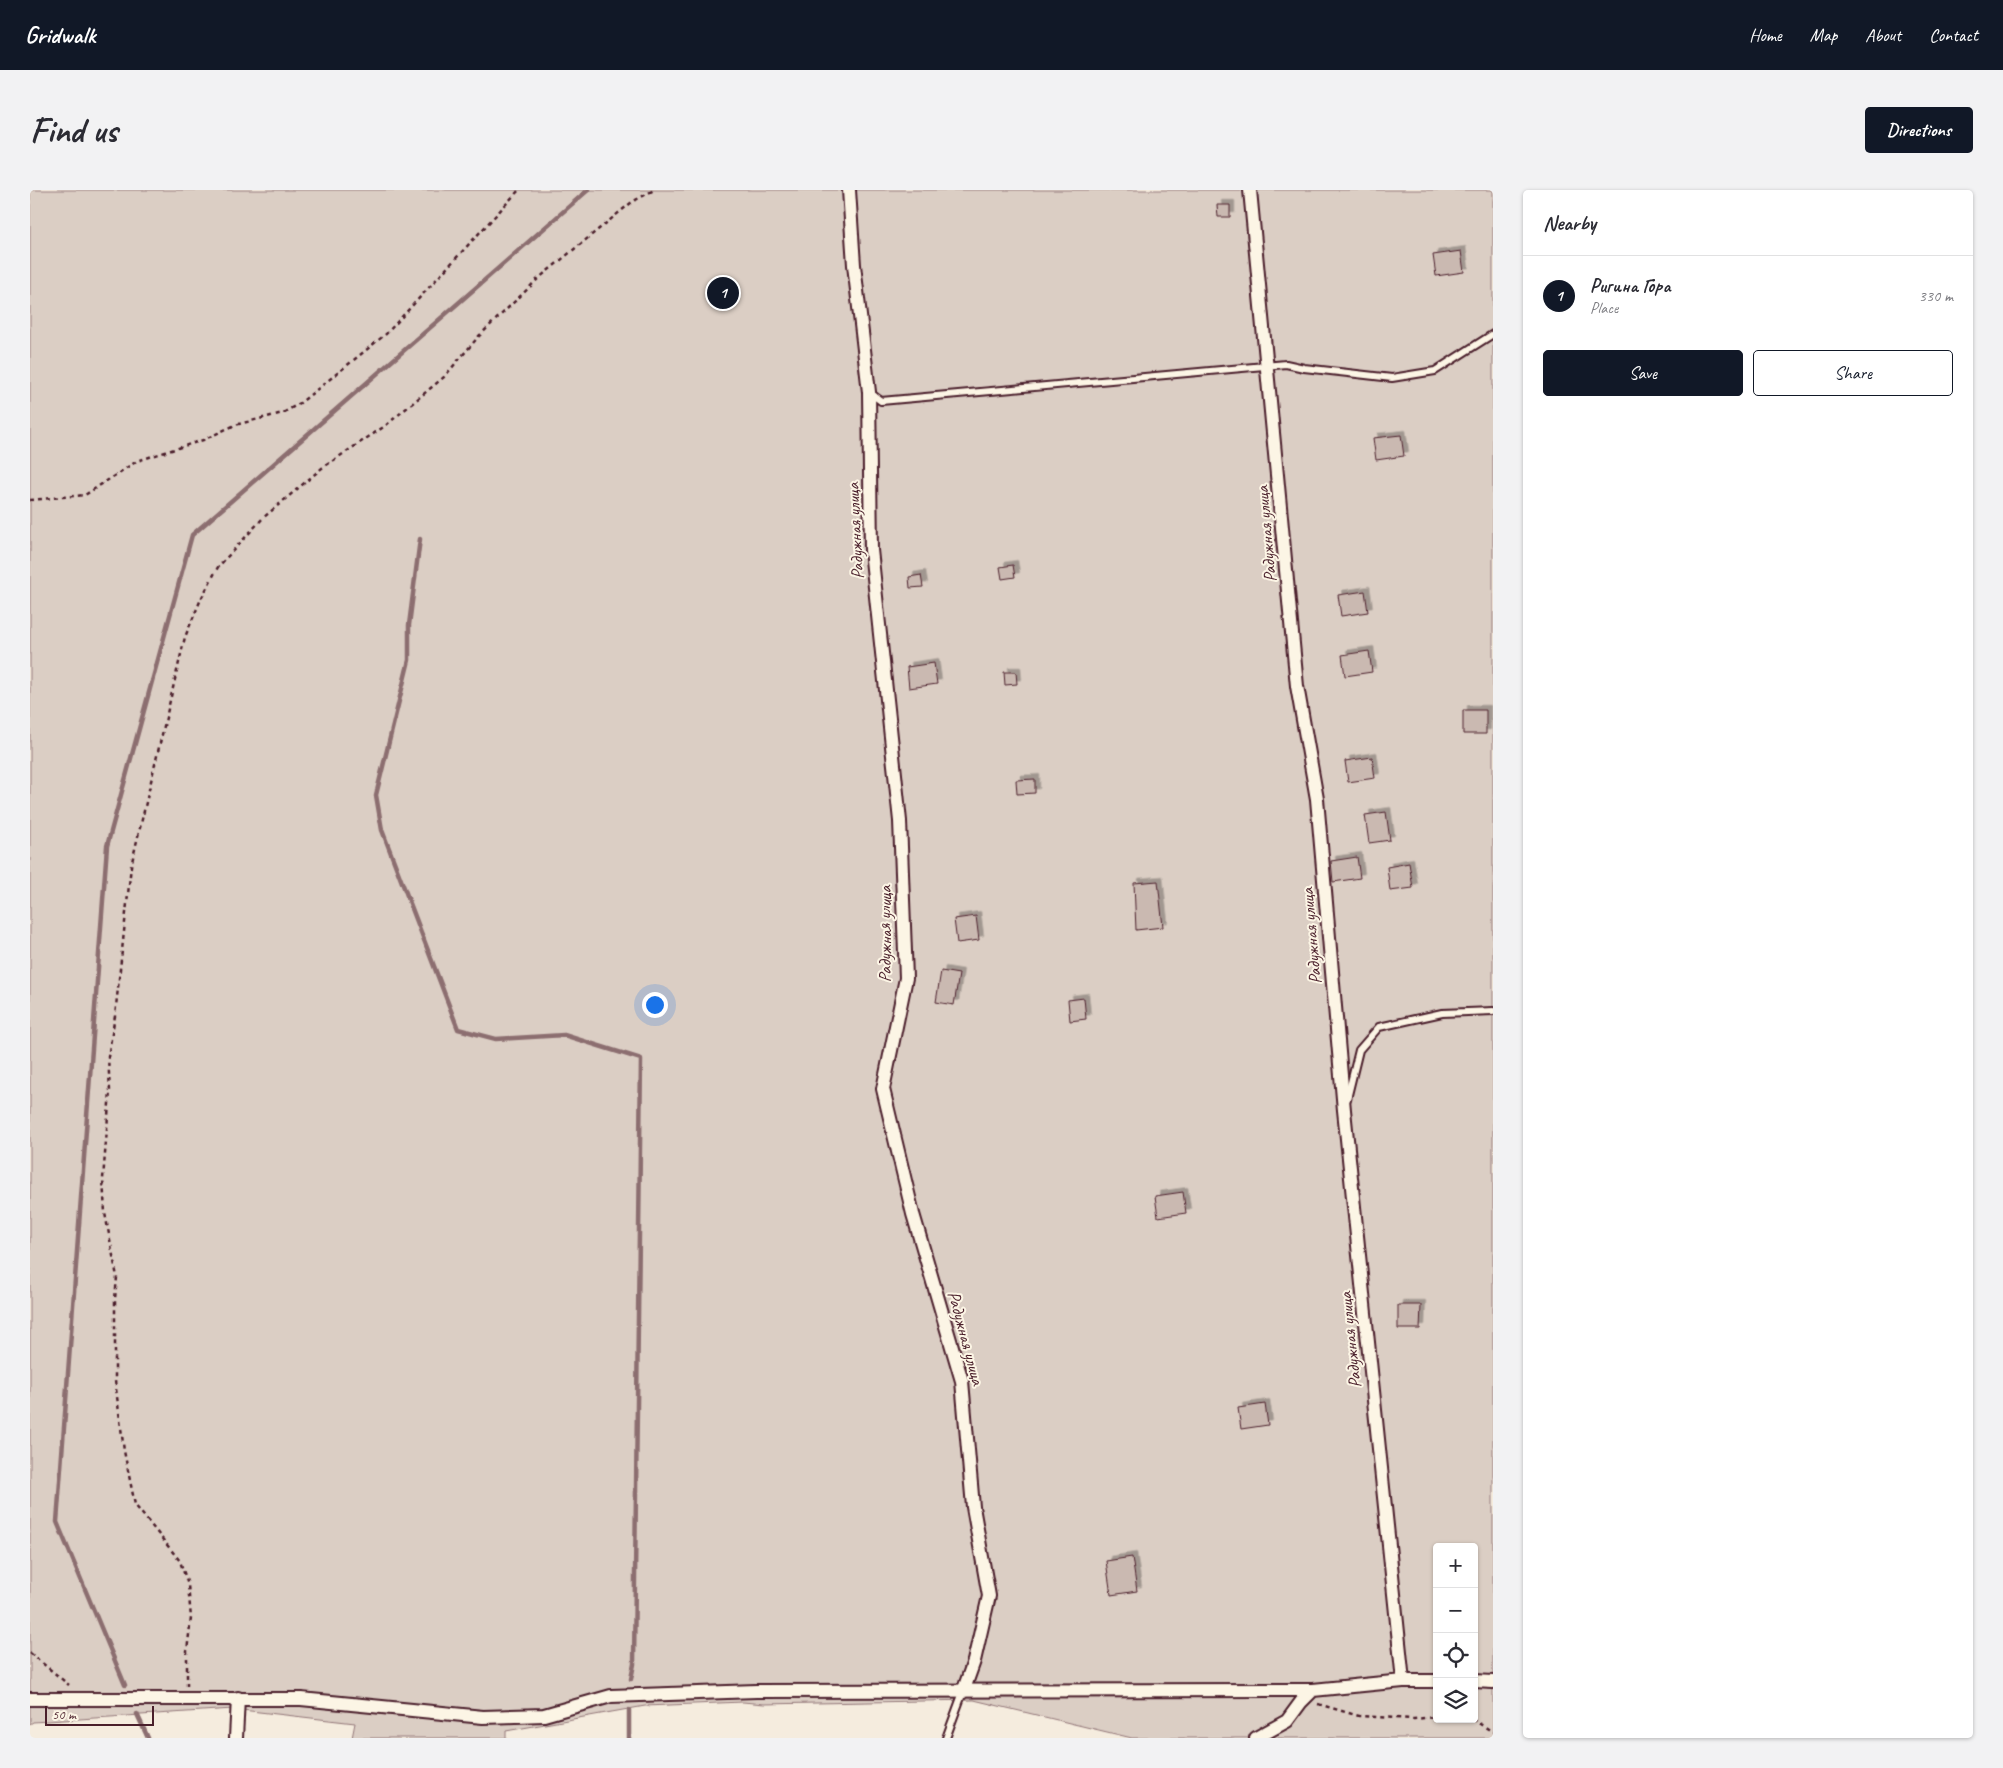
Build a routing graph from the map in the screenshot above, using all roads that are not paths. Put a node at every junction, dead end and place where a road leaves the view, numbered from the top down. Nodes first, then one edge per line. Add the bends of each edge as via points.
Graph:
1 (849, 190) edge
2 (1250, 190) edge
3 (1493, 334) edge
4 (1268, 364) junction
5 (869, 392) junction
6 (1493, 1011) edge
7 (1344, 1110) junction
8 (1403, 1680) junction
9 (1433, 1681) edge
10 (1478, 1681) edge
11 (1493, 1682) edge
12 (1313, 1690) junction
13 (963, 1692) junction
14 (238, 1698) junction
15 (30, 1699) edge
16 (236, 1738) edge
17 (946, 1738) edge
18 (1256, 1738) edge

1 - 5 street, Радужная улица
2 - 4 street, Радужная улица
3 - 4 lane via 1435,372 1392,378
4 - 5 lane via 881,401
4 - 7 street, Радужная улица via 1297,686 1317,799
5 - 13 street, Радужная улица via 871,550 900,821 906,978 883,1090 913,1214 962,1381 974,1507 989,1596 974,1661
6 - 7 lane via 1442,1013 1379,1027 1359,1050
7 - 8 street, Радужная улица
8 - 9 street
8 - 12 street
10 - 11 street
12 - 13 street
12 - 18 street via 1287,1722
13 - 14 street via 756,1691 611,1696 544,1715 483,1717 301,1699
13 - 17 lane
14 - 15 street
14 - 16 street

